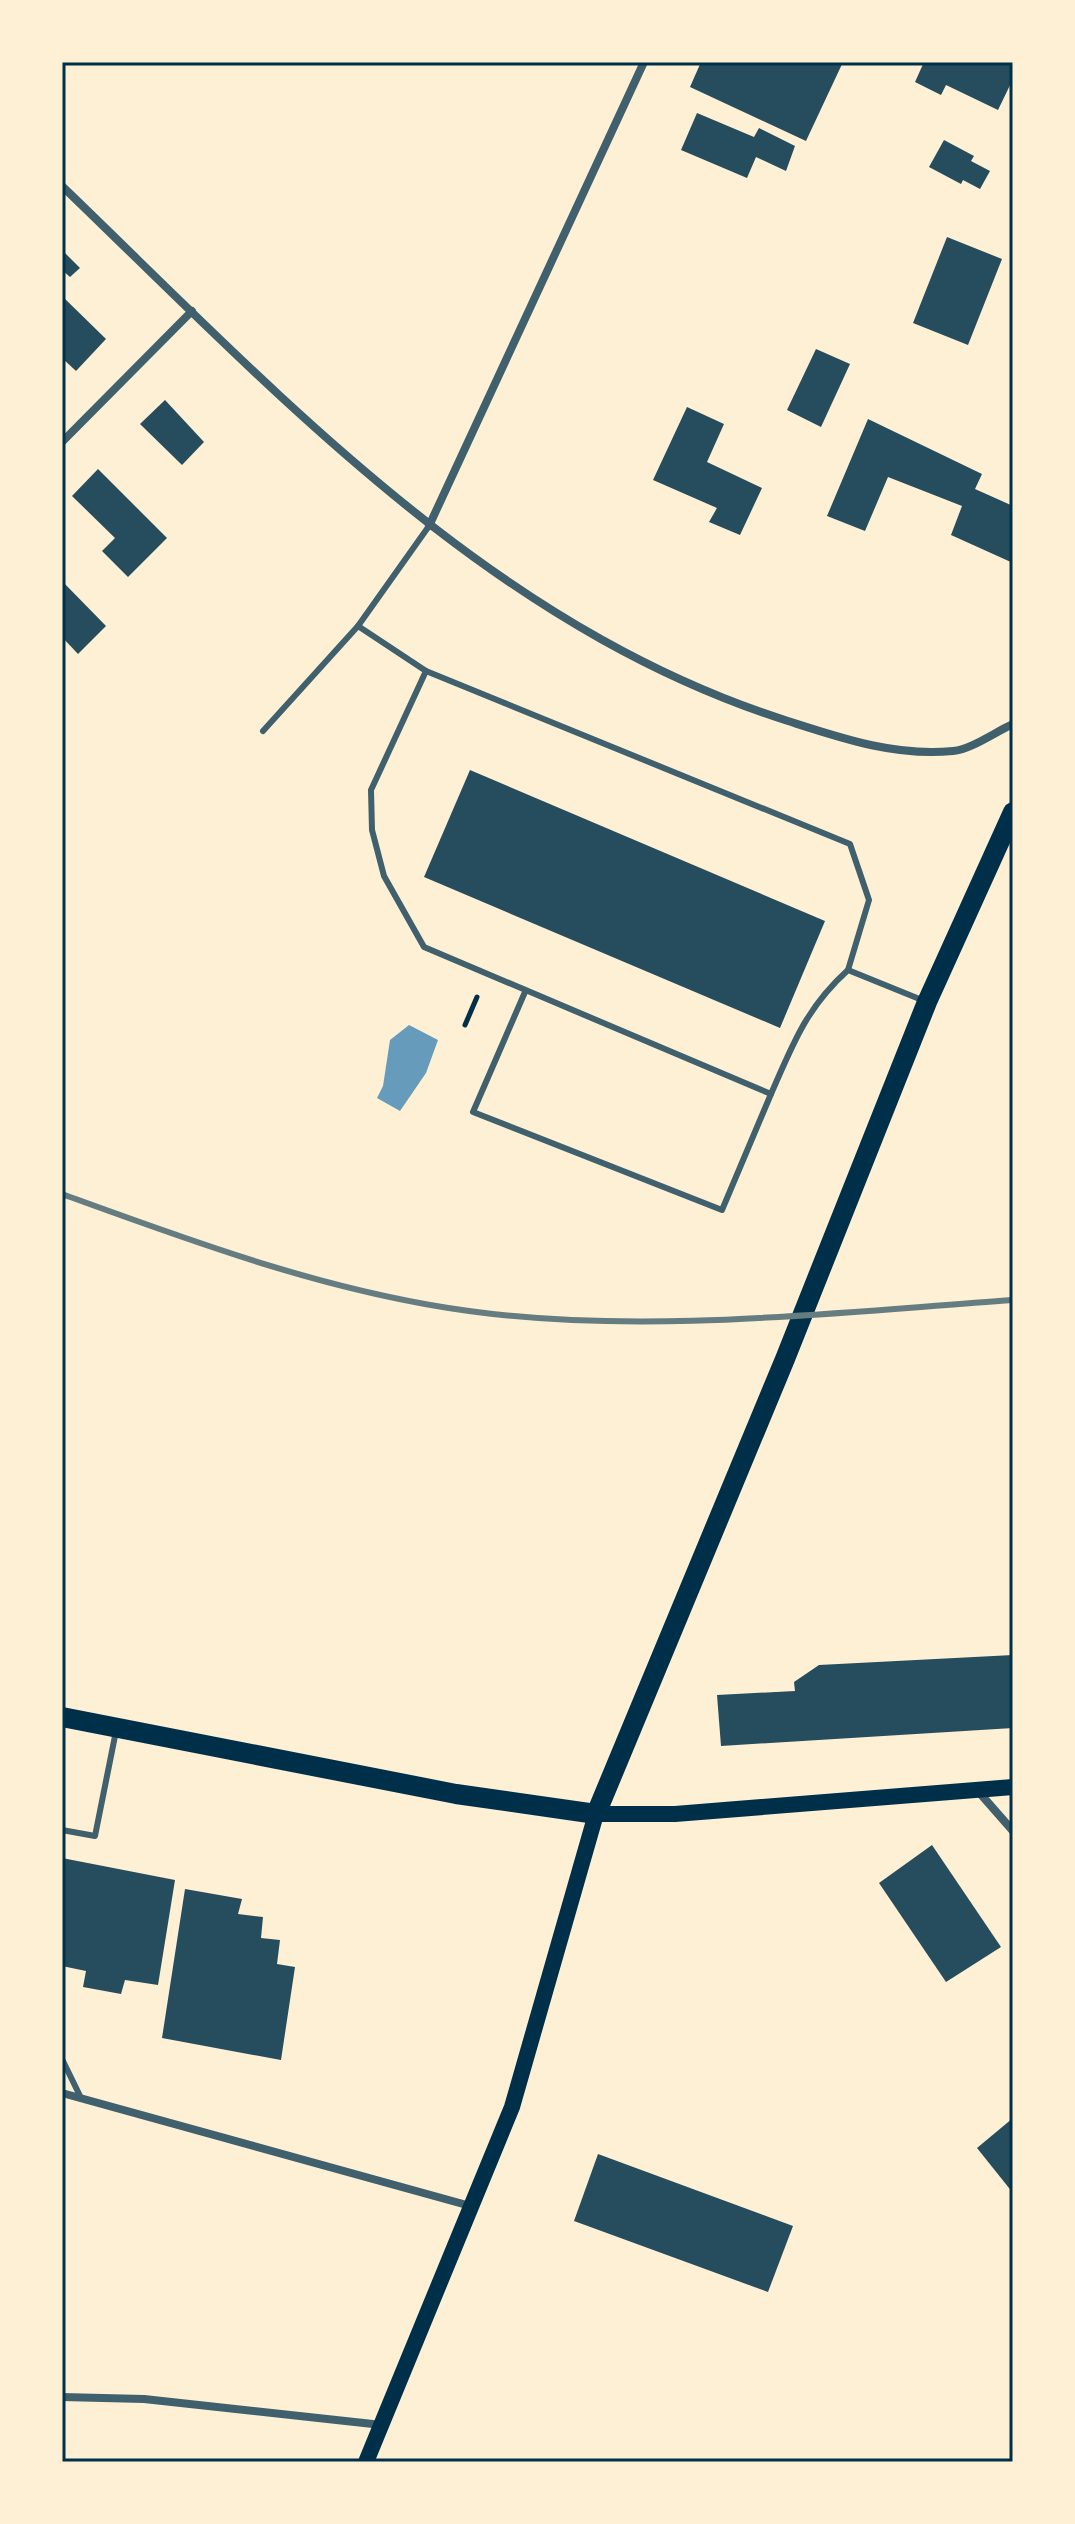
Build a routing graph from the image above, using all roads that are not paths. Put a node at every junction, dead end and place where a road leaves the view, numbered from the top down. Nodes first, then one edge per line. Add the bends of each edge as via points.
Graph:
1 (644, 62) edge
2 (62, 186) edge
3 (192, 311) junction
4 (62, 442) edge
5 (429, 526) junction
6 (358, 626) junction
7 (426, 671) junction
8 (1013, 724) edge
9 (263, 731) dead end
10 (1013, 812) edge
11 (848, 970) junction
12 (525, 992) junction
13 (927, 1002) junction
14 (771, 1094) junction
15 (62, 1717) edge
16 (116, 1728) junction
17 (1013, 1787) edge
18 (977, 1790) junction
19 (596, 1814) junction
20 (62, 1830) edge
21 (1013, 1831) edge
22 (62, 2059) edge
23 (62, 2093) edge
24 (81, 2098) junction
25 (474, 2207) junction
26 (62, 2397) edge
27 (383, 2425) junction
28 (366, 2462) edge

1 - 5 street
2 - 3 street
3 - 4 street
3 - 5 street via 329,442
5 - 6 lane
5 - 8 street via 569,622 753,710 849,741 905,751 956,751
6 - 7 lane
6 - 9 lane
7 - 11 lane via 850,844 869,900
7 - 12 lane via 371,790 372,830 384,876 424,947
10 - 13 main road
11 - 13 lane
11 - 14 lane via 805,1017
12 - 14 lane
12 - 14 lane via 473,1112 722,1210
13 - 19 main road
15 - 16 main road
16 - 19 main road via 456,1794
16 - 20 lane via 95,1836
17 - 18 main road
18 - 19 main road via 675,1814
18 - 21 street
19 - 25 main road via 512,2107
22 - 24 lane
23 - 24 street
24 - 25 street
25 - 27 main road
26 - 27 street via 158,2400
27 - 28 main road

